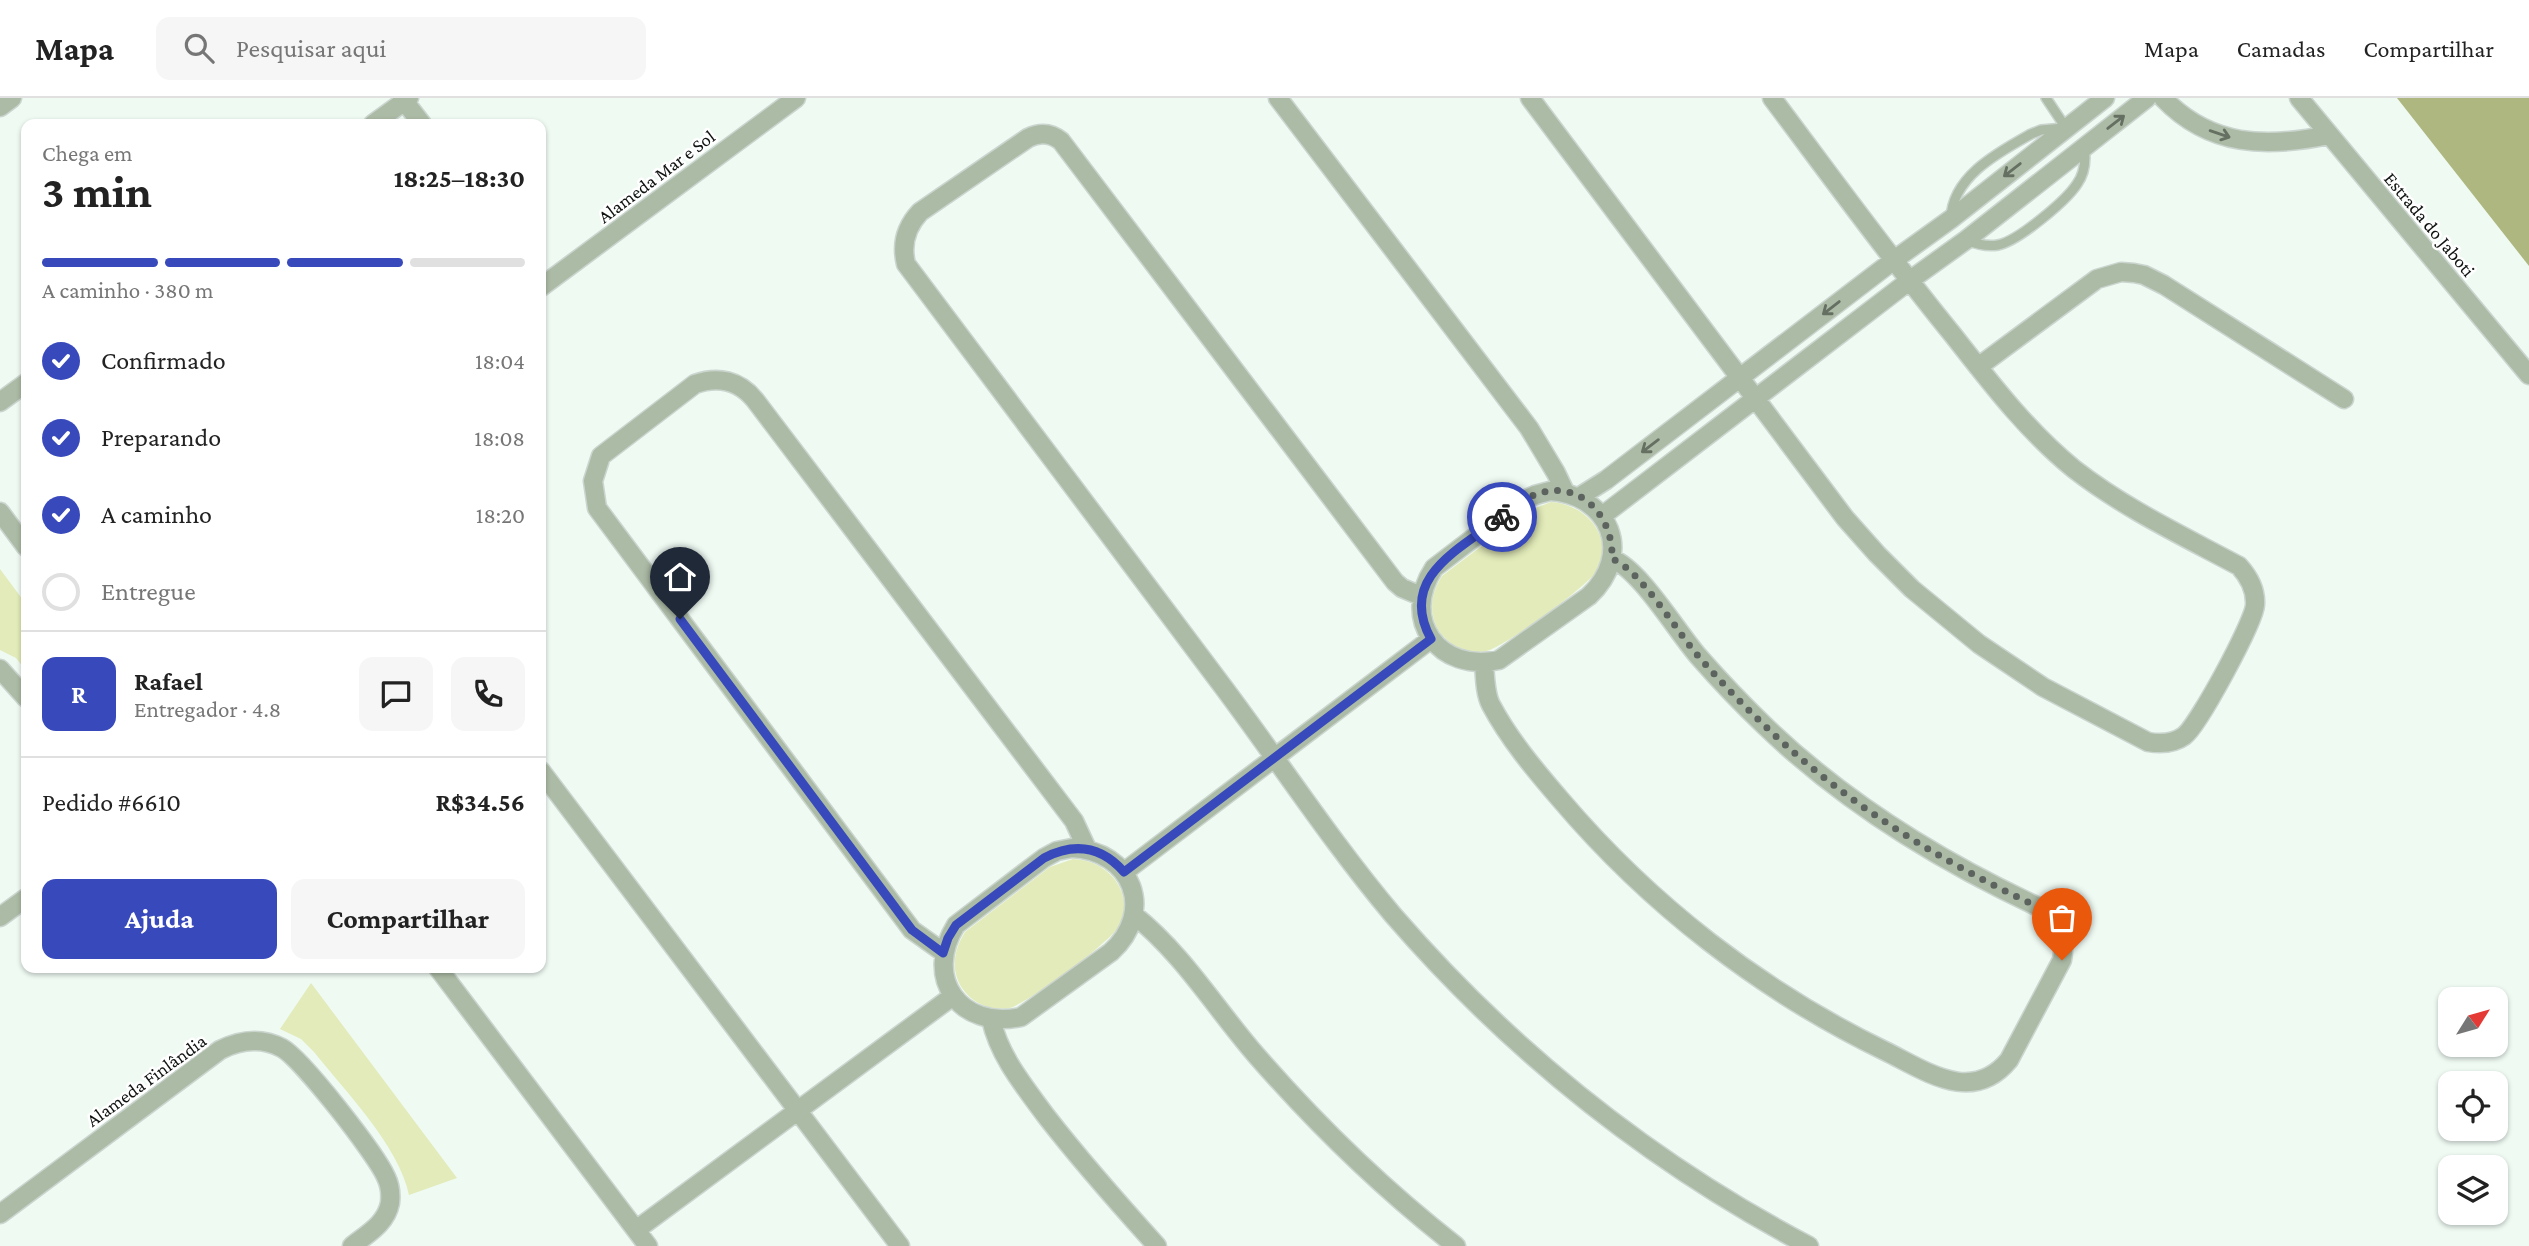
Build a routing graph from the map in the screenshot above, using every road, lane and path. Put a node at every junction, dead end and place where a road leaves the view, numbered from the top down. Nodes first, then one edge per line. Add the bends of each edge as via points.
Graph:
1 (12, 98) edge
2 (796, 98) edge
3 (1278, 98) edge
4 (1530, 98) edge
5 (1772, 98) edge
6 (2046, 98) edge
7 (2105, 98) edge
8 (2147, 98) edge
9 (2163, 98) edge
10 (2299, 98) edge
11 (405, 99) edge
12 (0, 107) edge
13 (379, 119) edge
14 (419, 119) edge
15 (2066, 128) junction
16 (2329, 135) junction
17 (2084, 147) junction
18 (1951, 219) junction
19 (1966, 240) junction
20 (1894, 260) junction
21 (546, 281) edge
22 (1909, 281) junction
23 (1978, 367) junction
24 (2529, 376) edge
25 (1740, 379) junction
26 (21, 387) edge
27 (1755, 399) junction
28 (2344, 399) dead end
29 (0, 402) edge
30 (1572, 494) junction
31 (0, 512) edge
32 (1602, 516) junction
33 (21, 540) edge
34 (1612, 559) junction
35 (1421, 596) junction
36 (1431, 639) junction
37 (1484, 663) junction
38 (0, 669) edge
39 (21, 692) edge
40 (1276, 757) junction
41 (546, 778) edge
42 (1087, 849) junction
43 (1124, 872) junction
44 (21, 902) edge
45 (1134, 915) junction
46 (0, 917) edge
47 (943, 953) junction
48 (442, 973) edge
49 (953, 996) junction
50 (991, 1019) junction
51 (797, 1111) junction
52 (0, 1214) edge
53 (636, 1230) junction
54 (352, 1246) edge
55 (648, 1246) edge
56 (900, 1246) edge
57 (1157, 1246) edge
58 (1456, 1246) edge
59 (1809, 1246) edge

1 - 12 street
2 - 21 street, Alameda Mar e Sol
3 - 30 street via 1529,428
4 - 25 street
5 - 20 street
6 - 15 lane
7 - 15 street
17 -> 8 street
9 -> 16 street via 2203,128 2241,141 2280,143
10 - 16 street, Estrada do Jaboti
11 - 13 street
11 - 14 street
15 - 17 street via 2065,143 2074,149
15 -> 18 street
16 - 24 street, Estrada do Jaboti
17 - 19 street
17 - 19 lane via 2084,167 2077,184 2029,229 1996,245
18 - 19 street
18 - 20 street
19 - 22 street
20 - 22 street
20 -> 25 street
22 - 23 street
22 - 27 street
23 - 27 street via 2026,425 2073,468 2130,508 2246,574 2255,594 2253,617 2197,720 2175,741 2148,742 2043,687 1948,621 1844,518
23 - 28 street via 2097,279 2134,273 2164,285
25 - 27 street
25 -> 30 street via 1606,480
26 - 29 street
27 - 32 street
30 - 32 street
30 - 35 street via 1550,491 1522,501 1434,568
31 - 33 street
32 - 34 street via 1613,544
34 - 37 street via 1600,586 1589,596 1499,660
34 - 37 street via 1634,572 1699,657 1811,767 1917,843 2043,909 2057,924 2062,960 2009,1060 1993,1075 1975,1083 1956,1083 1910,1063 1776,990 1694,931 1613,857 1540,775 1489,702
35 - 36 street via 1424,626
35 - 40 street via 1395,582 1061,141 1049,134 1028,138 920,212 904,239 906,264
36 - 37 street via 1454,658
36 - 40 street
38 - 39 street
40 - 43 street
40 - 59 street via 1392,914 1525,1050 1675,1167
41 - 51 street
42 - 43 street via 1102,853
42 - 47 street via 1057,851 1044,858 956,925
42 - 47 street via 1074,821 755,400 731,382 695,384 601,456 593,481 597,508 912,930
43 - 45 street via 1135,900
44 - 46 street
45 - 50 street via 1126,936 1111,952 1021,1017
45 - 58 street via 1156,933 1302,1105 1398,1198
47 - 49 street via 946,982
48 - 53 street
49 - 50 street via 976,1015
49 - 51 street
50 - 57 street via 1001,1050 1026,1088 1070,1147
51 - 53 street
51 - 56 street
52 - 54 street, Alameda Finlândia via 220,1050 241,1042 263,1041 292,1055 386,1176 391,1194 382,1222
53 - 55 street

